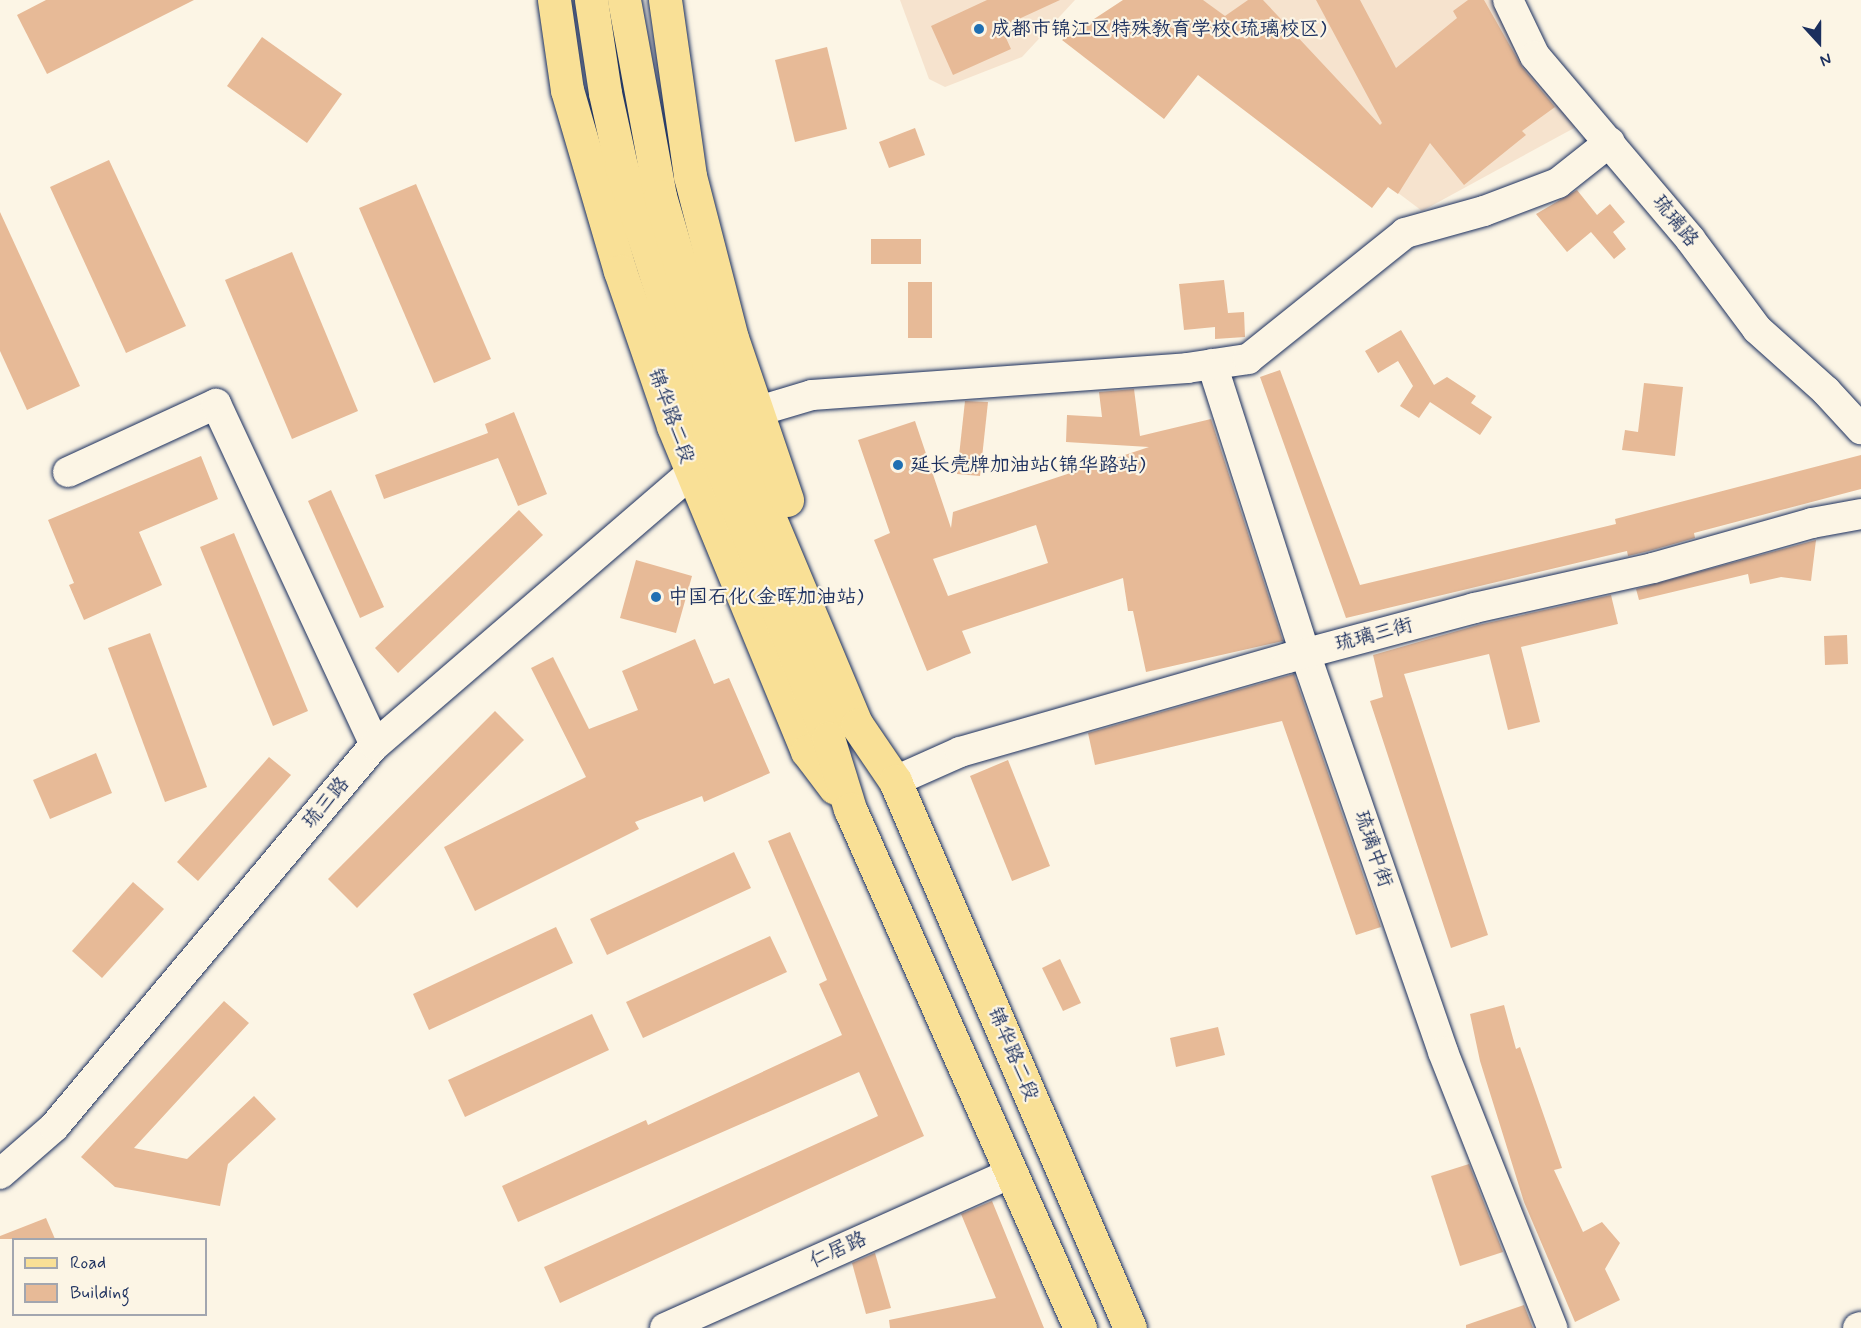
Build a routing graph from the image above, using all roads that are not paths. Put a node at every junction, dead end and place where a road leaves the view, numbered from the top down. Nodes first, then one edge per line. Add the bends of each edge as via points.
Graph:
1 (554, 0) edge
2 (591, 0) edge
3 (624, 0) edge
4 (665, 0) edge
5 (1508, 0) edge
6 (1610, 142) junction
7 (1212, 364) junction
8 (756, 412) junction
9 (1861, 429) edge
10 (68, 472) dead end
11 (692, 472) junction
12 (1861, 514) edge
13 (1305, 653) junction
14 (375, 745) junction
15 (895, 781) junction
16 (850, 809) junction
17 (1011, 1173) junction
18 (0, 1174) edge
19 (665, 1328) edge
20 (1080, 1328) edge
21 (1130, 1328) edge
22 (1552, 1328) edge

1 - 11 main road, 锦华路二段 via 567,90 613,249
2 - 16 main road, 锦华路二段 via 621,166 658,285 701,416 828,738
3 - 15 main road, 锦华路二段 via 639,96 679,261 718,395 857,725
4 - 8 main road, 锦华路二段 via 690,176
5 - 6 street, 琉璃路 via 1535,56
6 - 7 street via 1558,183 1484,212 1405,233 1248,359
6 - 9 street, 琉璃路 via 1757,329 1826,391
7 - 8 street via 812,395
7 - 13 street, 琉璃中街
8 - 15 main road, 锦华路二段 via 771,461 879,719
10 - 14 street via 216,404
11 - 14 street, 琉三路
11 - 16 main road, 锦华路二段 via 807,751
12 - 13 street, 琉璃三街 via 1812,523 1653,568 1474,608
13 - 15 street, 琉璃三街 via 960,752
13 - 22 street, 琉璃中街 via 1443,1052
14 - 18 street, 琉三路 via 54,1127
15 - 21 main road, 锦华路二段
16 - 17 main road, 锦华路二段
17 - 19 street, 仁居路
17 - 20 main road, 锦华路二段

